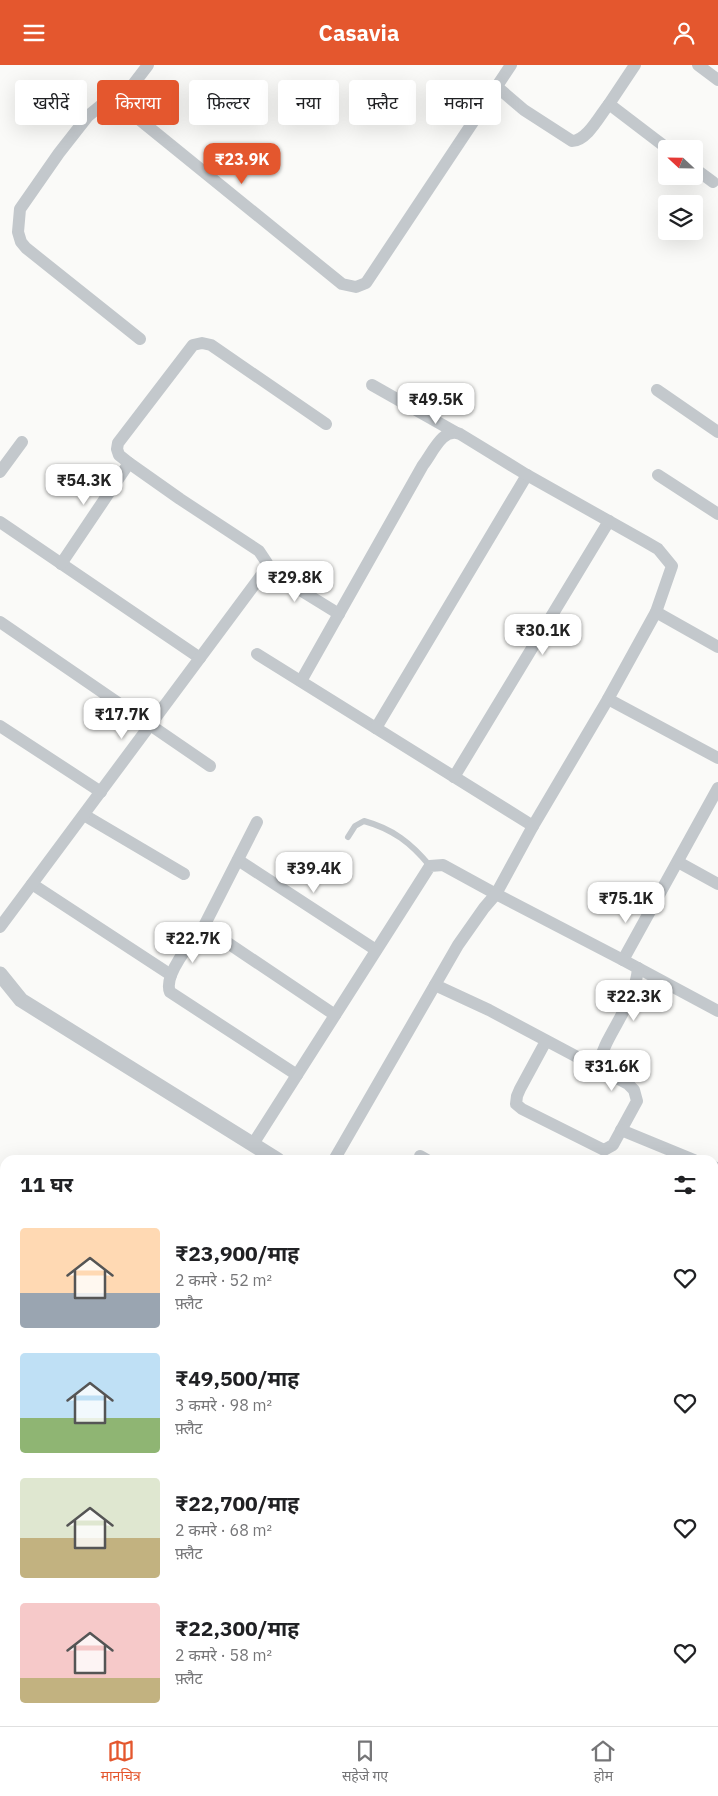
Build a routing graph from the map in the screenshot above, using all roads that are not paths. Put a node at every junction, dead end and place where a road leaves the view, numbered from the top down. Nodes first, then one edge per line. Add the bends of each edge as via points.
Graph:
1 (148, 65) edge
2 (511, 65) edge
3 (634, 65) edge
4 (698, 65) edge
5 (137, 80) edge
6 (500, 80) edge
7 (718, 80) edge
8 (501, 90) edge
9 (609, 104) junction
10 (97, 109) edge
11 (146, 125) edge
12 (470, 125) edge
13 (658, 141) edge
14 (703, 174) edge
15 (713, 182) dead end
16 (140, 339) dead end
17 (372, 385) dead end
18 (657, 390) dead end
19 (326, 424) dead end
20 (455, 432) junction
21 (718, 432) edge
22 (22, 442) dead end
23 (129, 463) junction
24 (0, 472) edge
25 (527, 475) junction
26 (658, 475) dead end
27 (718, 514) edge
28 (609, 521) junction
29 (0, 522) edge
30 (61, 564) junction
31 (266, 569) junction
32 (656, 612) junction
33 (339, 613) junction
34 (0, 622) edge
35 (718, 647) edge
36 (257, 654) dead end
37 (200, 658) junction
38 (301, 681) junction
39 (608, 699) junction
40 (151, 724) junction
41 (0, 726) edge
42 (376, 728) junction
43 (718, 758) edge
44 (210, 766) dead end
45 (454, 777) junction
46 (718, 788) edge
47 (100, 792) junction
48 (84, 815) junction
49 (257, 822) dead end
50 (533, 826) junction
51 (348, 837) dead end
52 (238, 860) junction
53 (678, 862) junction
54 (430, 866) junction
55 (184, 874) dead end
56 (32, 884) junction
57 (718, 884) edge
58 (496, 894) junction
59 (0, 927) edge
60 (202, 930) junction
61 (376, 950) junction
62 (623, 960) junction
63 (638, 968) junction
64 (0, 975) edge
65 (171, 975) junction
66 (435, 985) junction
67 (718, 1011) edge
68 (335, 1015) junction
69 (546, 1041) junction
70 (597, 1068) junction
71 (297, 1075) junction
72 (621, 1130) junction
73 (252, 1145) junction
74 (269, 1155) edge
75 (337, 1155) edge
76 (682, 1155) edge

1 - 5 street
2 - 6 street
3 - 9 street
4 - 7 street
8 - 9 street via 524,110 572,141 584,137
9 - 13 street
10 - 16 street via 59,153 20,209 18,232 26,247
11 - 12 street via 342,283 356,287 366,283
14 - 15 street
17 - 20 street
18 - 21 street
19 - 23 street via 210,345 202,343 193,345 118,443 119,455
20 - 25 street
20 - 33 street via 444,436 423,465
22 - 24 street
23 - 30 street
23 - 31 street via 259,551 267,563
25 - 28 street
25 - 42 street
26 - 27 street
28 - 32 street via 658,549 672,566
28 - 45 street
29 - 30 street
30 - 37 street
31 - 33 street
31 - 37 street
32 - 35 street
32 - 39 street
33 - 38 street
34 - 40 street
36 - 38 street
37 - 40 street
38 - 42 street
39 - 43 street
39 - 50 street
40 - 44 street
40 - 47 street
41 - 47 street
42 - 45 street
45 - 50 street
46 - 53 street
47 - 48 street
48 - 55 street
48 - 56 street
49 - 52 street
50 - 58 street
51 - 54 lane via 355,826 364,821 374,824 405,839
52 - 60 street
52 - 61 street
53 - 57 street
53 - 62 street
54 - 58 street via 442,865
54 - 61 street
56 - 59 street
56 - 65 street
58 - 62 street
58 - 66 street via 458,945
60 - 65 street via 189,944
60 - 68 street via 213,933
61 - 68 street
62 - 63 street
63 - 67 street
63 - 70 street via 637,981
64 - 73 street via 21,1000
65 - 71 street via 168,982 170,992
66 - 69 street
66 - 75 street
68 - 71 street
69 - 70 street
69 - 72 street via 517,1096 518,1107 604,1149 613,1145
70 - 72 street via 628,1084 637,1095
71 - 73 street
72 - 76 street
73 - 74 street

